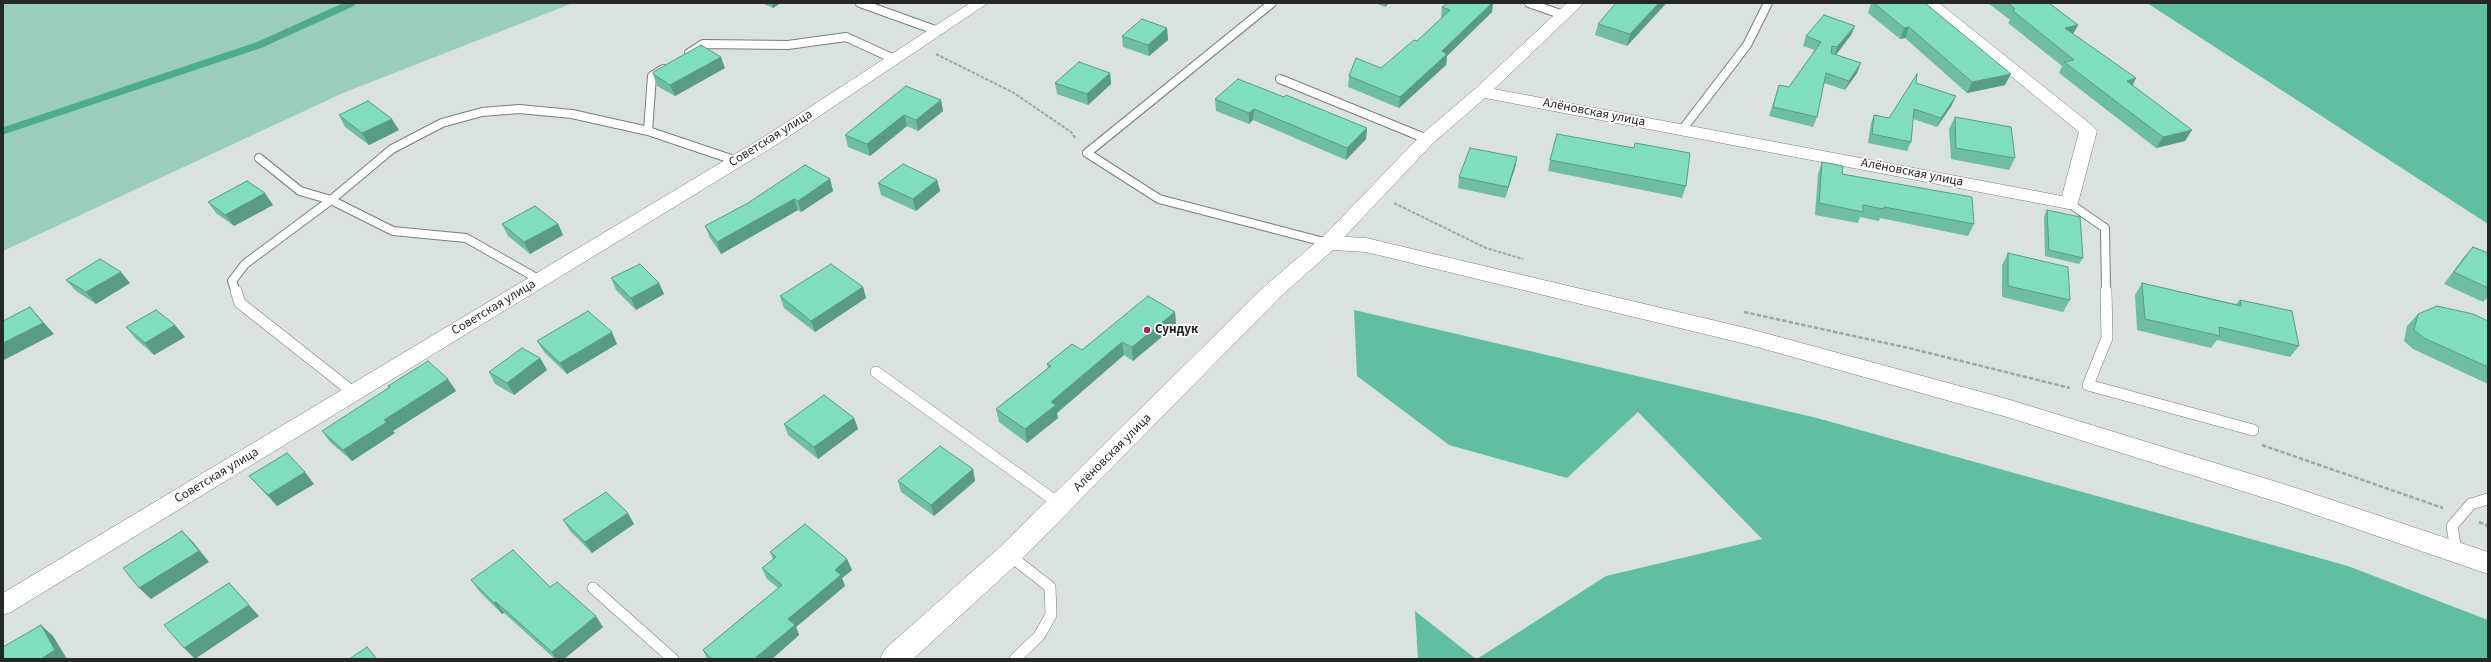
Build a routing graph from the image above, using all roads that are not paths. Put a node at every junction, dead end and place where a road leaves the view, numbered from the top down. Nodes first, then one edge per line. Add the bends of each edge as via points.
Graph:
1 (860, 3) edge
2 (980, 3) edge
3 (1272, 3) edge
4 (1529, 3) edge
5 (1576, 3) edge
6 (1768, 3) edge
7 (1930, 3) edge
8 (1563, 16) junction
9 (938, 31) junction
10 (684, 56) edge
11 (894, 59) junction
12 (671, 64) edge
13 (1280, 79) dead end
14 (1482, 92) junction
15 (1682, 130) junction
16 (648, 131) junction
17 (1427, 139) junction
18 (259, 158) dead end
19 (736, 161) junction
20 (331, 200) junction
21 (2069, 203) junction
22 (1328, 243) junction
23 (540, 280) junction
24 (876, 372) dead end
25 (354, 393) junction
26 (2253, 430) dead end
27 (2488, 499) edge
28 (1061, 505) junction
29 (2456, 551) junction
30 (1010, 555) junction
31 (2488, 562) edge
32 (593, 588) dead end
33 (3, 605) edge
34 (673, 659) edge
35 (894, 659) edge
36 (1015, 659) edge

1 - 9 lane
2 - 9 street, Советская улица
3 - 22 lane via 1087,153 1158,198
4 - 8 lane
5 - 8 street
6 - 15 lane via 1747,45
7 - 21 street via 2088,131
8 - 14 street
9 - 11 street, Советская улица
10 - 11 lane via 703,44 788,45 846,36
11 - 19 street, Советская улица
12 - 16 lane via 652,76
13 - 17 lane
14 - 15 street, Алёновская улица
14 - 17 street
15 - 21 street, Алёновская улица
16 - 19 lane
16 - 20 lane via 572,114 519,109 482,112 442,123 392,149
17 - 22 street
18 - 20 lane via 300,191
19 - 23 street, Советская улица
20 - 23 lane via 393,231 466,238
20 - 25 lane via 245,264 232,281 240,303
21 - 26 lane via 2105,228 2107,338 2088,385
22 - 28 street, Алёновская улица via 1274,290
22 - 29 street via 1366,245 1750,337 2007,408
23 - 25 street, Советская улица
24 - 28 lane
25 - 33 street, Советская улица
27 - 29 lane via 2471,504 2452,526
28 - 30 street, Алёновская улица
29 - 31 street
30 - 35 street, Алёновская улица
30 - 36 lane via 1050,587 1051,615 1039,636
32 - 34 lane

